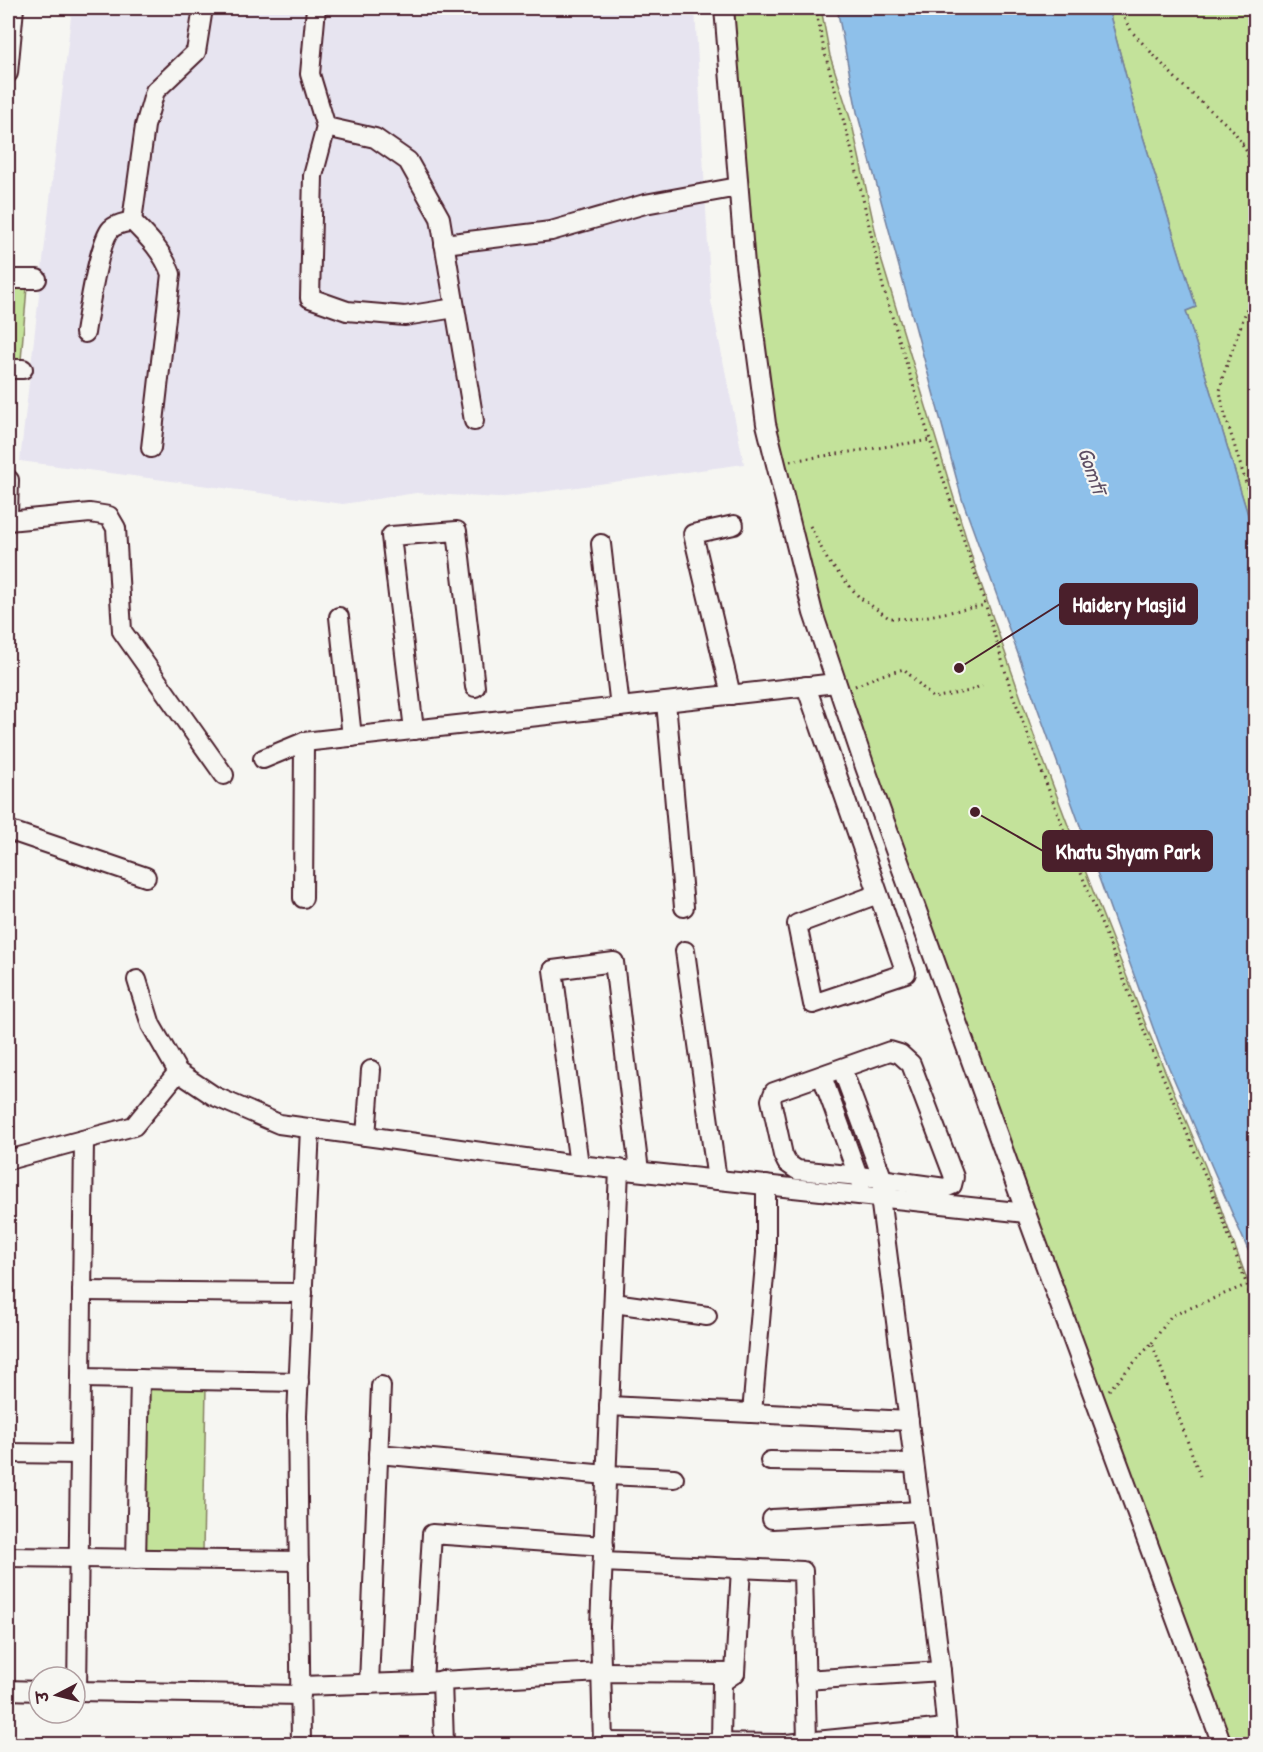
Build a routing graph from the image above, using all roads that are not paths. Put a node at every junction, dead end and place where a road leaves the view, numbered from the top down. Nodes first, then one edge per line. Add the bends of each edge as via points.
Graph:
1 (14, 8) edge
2 (203, 8) edge
3 (316, 8) edge
4 (724, 8) edge
5 (8, 73) edge
6 (326, 127) junction
7 (738, 187) junction
8 (132, 221) junction
9 (444, 244) junction
10 (8, 279) edge
11 (37, 279) dead end
12 (455, 308) junction
13 (85, 333) dead end
14 (474, 421) dead end
15 (151, 448) dead end
16 (8, 480) edge
17 (8, 514) edge
18 (8, 521) edge
19 (734, 525) dead end
20 (601, 544) dead end
21 (339, 617) dead end
22 (806, 686) junction
23 (475, 687) dead end
24 (838, 688) junction
25 (731, 695) junction
26 (666, 702) junction
27 (620, 707) junction
28 (414, 730) junction
29 (352, 737) junction
30 (304, 742) junction
31 (263, 759) dead end
32 (224, 775) dead end
33 (8, 830) edge
34 (146, 877) dead end
35 (878, 894) junction
36 (303, 898) dead end
37 (684, 907) dead end
38 (685, 951) dead end
39 (137, 980) dead end
40 (842, 1069) junction
41 (371, 1070) dead end
42 (177, 1072) junction
43 (822, 1076) junction
44 (310, 1128) junction
45 (366, 1136) junction
46 (84, 1140) junction
47 (8, 1160) edge
48 (579, 1165) junction
49 (619, 1169) junction
50 (639, 1171) junction
51 (859, 1176) junction
52 (717, 1180) junction
53 (766, 1185) junction
54 (880, 1193) junction
55 (1026, 1213) junction
56 (82, 1291) junction
57 (303, 1293) junction
58 (614, 1303) junction
59 (707, 1316) dead end
60 (81, 1378) junction
61 (140, 1379) junction
62 (299, 1382) junction
63 (381, 1386) dead end
64 (609, 1406) junction
65 (752, 1413) junction
66 (909, 1421) junction
67 (8, 1453) edge
68 (80, 1454) junction
69 (378, 1454) junction
70 (770, 1461) dead end
71 (914, 1463) junction
72 (607, 1475) junction
73 (674, 1478) dead end
74 (920, 1511) junction
75 (772, 1519) dead end
76 (603, 1554) junction
77 (8, 1557) edge
78 (79, 1558) junction
79 (136, 1559) junction
80 (299, 1561) junction
81 (741, 1568) junction
82 (77, 1665) edge
83 (941, 1671) junction
84 (601, 1672) junction
85 (735, 1673) junction
86 (442, 1680) junction
87 (805, 1680) junction
88 (423, 1682) junction
89 (369, 1684) junction
90 (8, 1690) edge
91 (27, 1691) edge
92 (301, 1691) junction
93 (87, 1692) edge
94 (947, 1736) edge
95 (807, 1742) junction
96 (603, 1743) edge
97 (301, 1744) edge
98 (444, 1744) edge
99 (721, 1744) edge
100 (1222, 1744) edge

1 - 5 street
2 - 8 street via 196,52 154,91 145,126
3 - 6 street via 310,74
4 - 7 street
6 - 9 street via 375,138 408,161 440,218
6 - 12 street via 313,176 310,298 347,310 405,316
7 - 9 street via 645,204 551,231
7 - 24 street via 765,413 813,613
8 - 13 street via 109,230 103,244
8 - 15 street via 160,252 171,274
9 - 12 street
10 - 11 street
12 - 14 street
16 - 17 street
18 - 32 street via 90,513 109,516 116,528 122,631
19 - 25 street via 693,534
20 - 27 street
21 - 29 street
22 - 24 street
22 - 25 street
22 - 35 street
23 - 28 street via 457,531 391,536
24 - 55 street
25 - 26 street
26 - 27 street
26 - 37 street
27 - 28 street
28 - 29 street
29 - 30 street
30 - 31 street
30 - 36 street
33 - 34 street
35 - 35 street via 906,974 813,1004 797,924
38 - 52 street
39 - 42 street via 151,1025
40 - 43 street
40 - 54 street
40 - 54 street via 890,1051 911,1064 954,1177 952,1185 945,1188
41 - 45 street
42 - 44 street via 214,1096 279,1124
42 - 46 street via 134,1126
43 - 51 street
43 - 51 street via 774,1092 771,1100 783,1155 797,1170
44 - 45 street
44 - 57 street
45 - 48 street
46 - 47 street
46 - 56 street
48 - 49 street
48 - 50 street via 554,970 614,962
49 - 50 street
49 - 58 street
50 - 52 street
51 - 54 street
52 - 53 street
53 - 54 street
53 - 65 street via 766,1253
54 - 55 street
54 - 66 street
55 - 100 street
56 - 57 street
56 - 60 street
57 - 62 street
58 - 59 street
58 - 64 street
60 - 61 street
60 - 68 street
61 - 62 street
61 - 79 street
62 - 80 street
63 - 69 street
64 - 65 street
64 - 72 street
65 - 66 street
66 - 71 street
67 - 68 street
68 - 78 street
69 - 72 street
69 - 89 street
70 - 71 street
71 - 74 street
72 - 73 street
72 - 76 street
74 - 75 street
74 - 83 street
76 - 81 street
76 - 84 street
76 - 88 street via 432,1534
77 - 78 street
78 - 79 street
78 - 82 street
79 - 80 street
80 - 92 street
81 - 85 street
81 - 87 street via 803,1571
83 - 87 street
83 - 94 street
84 - 85 street
84 - 86 street
84 - 96 street
85 - 99 street via 722,1682
86 - 88 street
86 - 98 street
87 - 95 street
88 - 89 street
89 - 92 street
90 - 91 street
92 - 93 street
92 - 97 street
94 - 95 street
95 - 99 street
96 - 99 street

